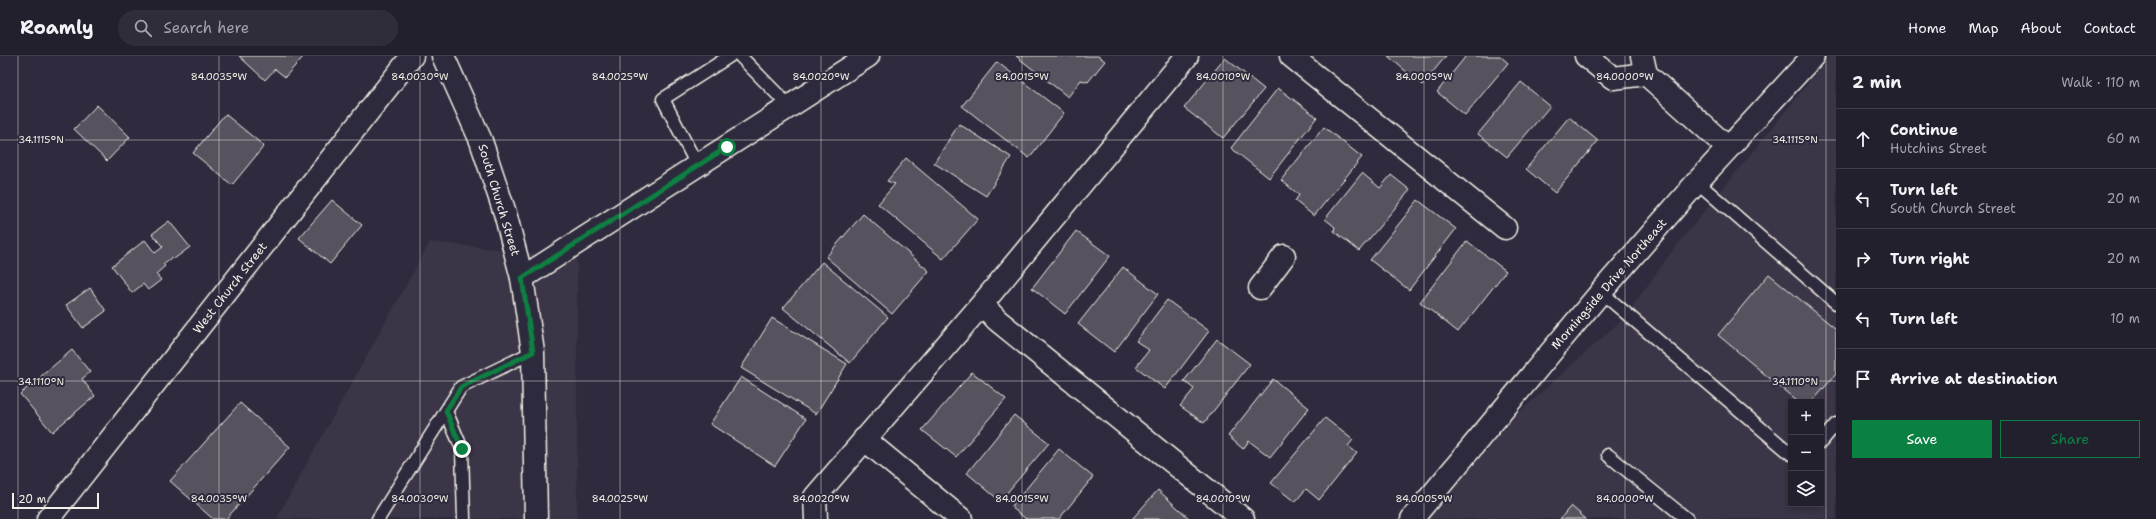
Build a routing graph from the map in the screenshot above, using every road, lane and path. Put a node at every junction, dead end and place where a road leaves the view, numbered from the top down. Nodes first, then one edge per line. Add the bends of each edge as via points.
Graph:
1 (412, 56) edge
2 (443, 56) edge
3 (730, 56) edge
4 (740, 56) edge
5 (868, 56) edge
6 (1187, 56) edge
7 (1291, 56) edge
8 (1586, 56) edge
9 (1813, 56) edge
10 (1644, 65) edge
11 (790, 107) junction
12 (1728, 148) junction
13 (697, 166) junction
14 (1697, 182) junction
15 (1505, 228) dead end
16 (1284, 256) dead end
17 (522, 278) junction
18 (1260, 288) dead end
19 (1601, 292) junction
20 (1836, 303) edge
21 (982, 304) junction
22 (533, 352) junction
23 (446, 411) junction
24 (1836, 424) edge
25 (1824, 438) edge
26 (864, 439) junction
27 (1788, 451) edge
28 (1608, 455) dead end
29 (48, 519) edge
30 (378, 519) edge
31 (464, 519) edge
32 (536, 519) edge
33 (816, 519) edge
34 (962, 519) edge
35 (1243, 519) edge
36 (1412, 519) edge
37 (1687, 519) edge

1 - 29 street, West Church Street
2 - 17 street, South Church Street via 481,141 505,213
3 - 13 lane via 663,99
4 - 11 lane
5 - 11 street
6 - 21 street
7 - 15 street
8 - 10 street via 1613,78
9 - 12 street, Morningside Drive Northeast
10 - 12 street
11 - 13 street
12 - 14 street, Morningside Drive Northeast
13 - 17 street
14 - 19 street, Morningside Drive Northeast
14 - 20 lane
16 - 18 street
17 - 22 street, South Church Street
19 - 27 lane
19 - 36 street, Morningside Drive Northeast
21 - 26 street
21 - 35 street via 997,320
22 - 23 lane via 461,387
22 - 32 street, South Church Street
23 - 30 lane
23 - 31 lane via 462,449
24 - 25 lane
26 - 33 street via 815,497
26 - 34 street
28 - 37 lane

